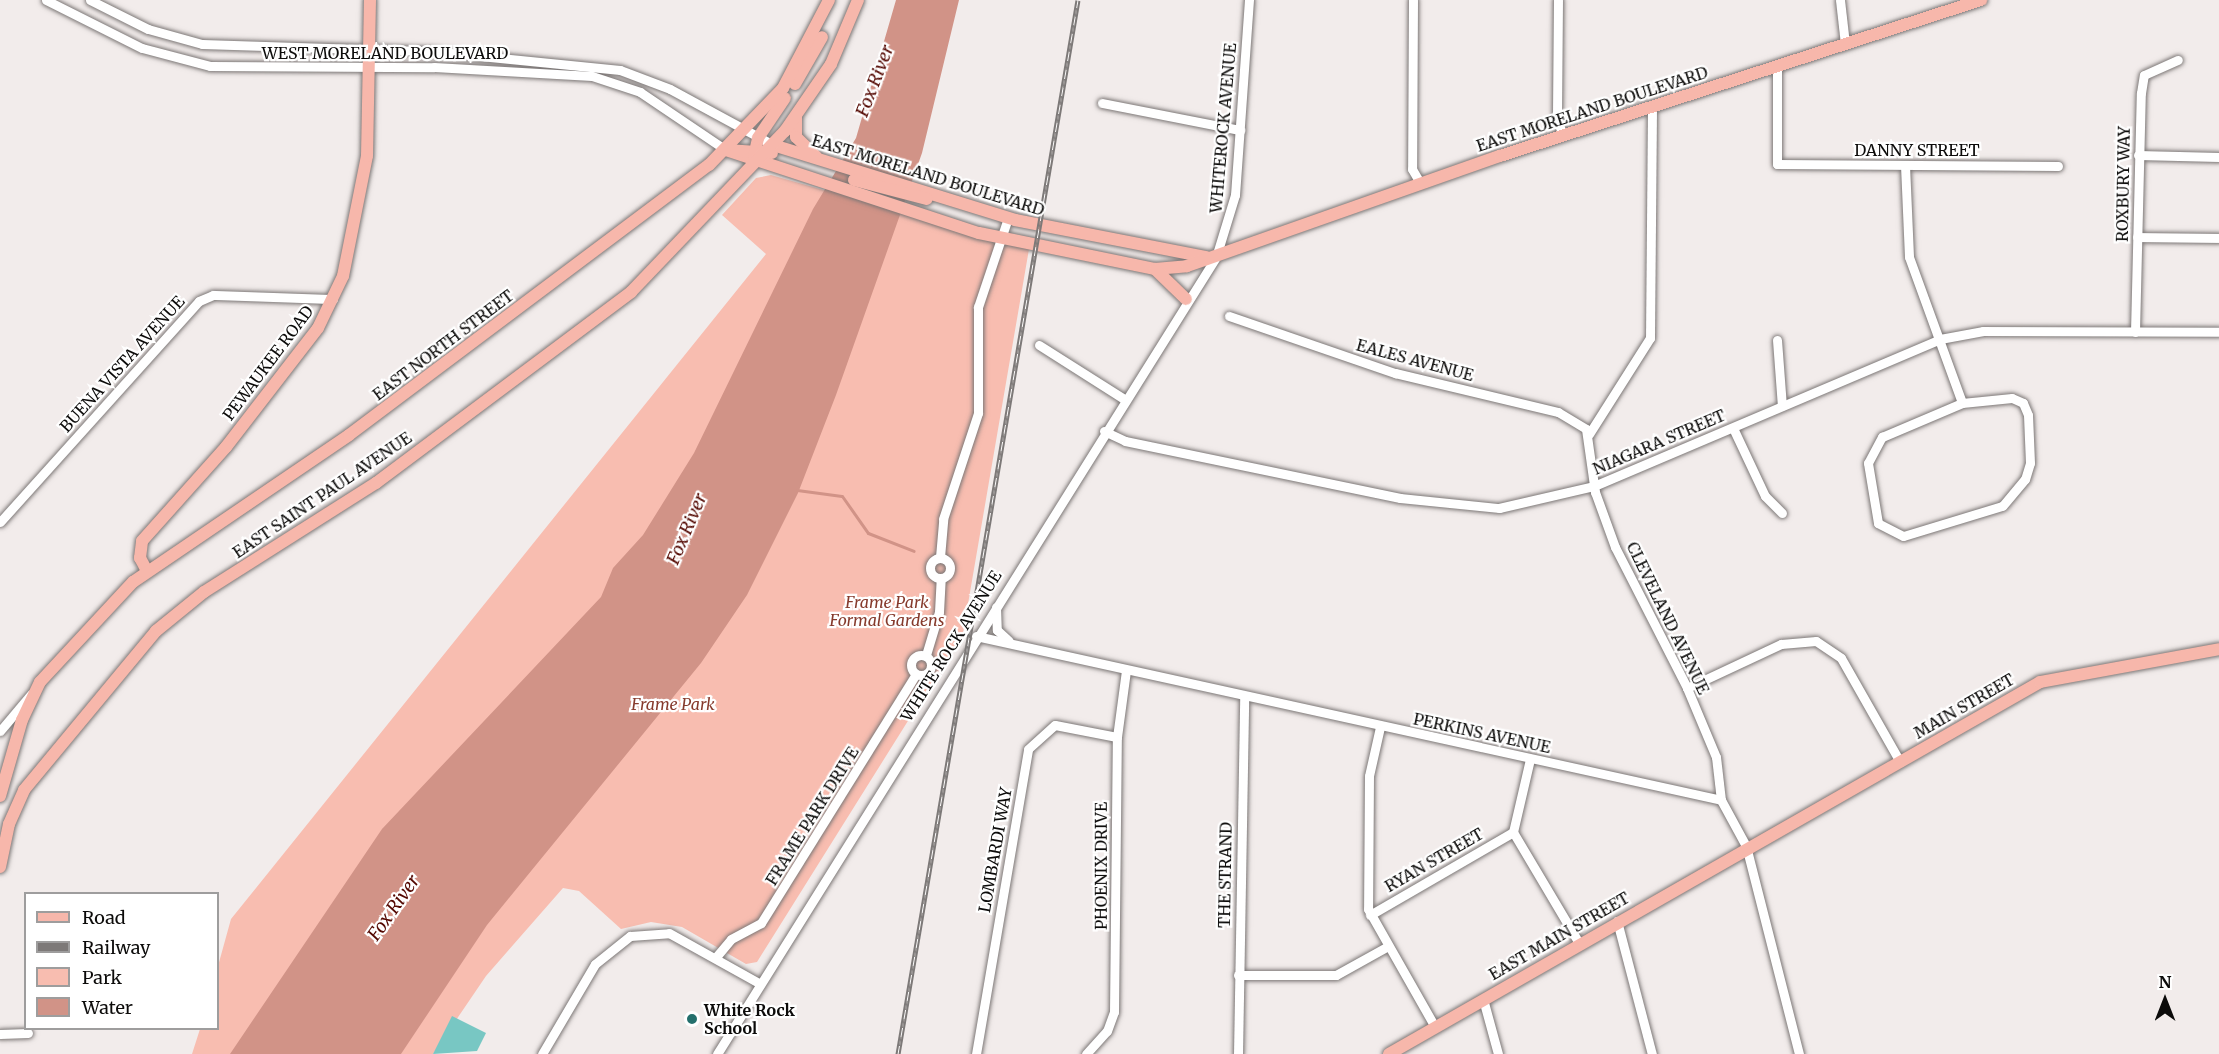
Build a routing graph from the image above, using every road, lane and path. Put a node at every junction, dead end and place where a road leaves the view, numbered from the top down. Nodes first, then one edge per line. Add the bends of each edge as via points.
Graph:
1 (46, 0) edge
2 (90, 0) edge
3 (370, 0) edge
4 (829, 0) edge
5 (858, 0) edge
6 (1249, 0) edge
7 (1413, 0) edge
8 (1558, 0) edge
9 (1840, 0) edge
10 (1981, 0) edge
11 (191, 41) junction
12 (1845, 44) junction
13 (300, 48) junction
14 (370, 48) junction
15 (2178, 60) dead end
16 (187, 62) junction
17 (1777, 66) junction
18 (299, 69) junction
19 (370, 69) junction
20 (1102, 103) dead end
21 (1652, 106) junction
22 (797, 116) junction
23 (1240, 130) junction
24 (744, 133) junction
25 (1563, 135) junction
26 (756, 143) junction
27 (771, 148) junction
28 (726, 150) junction
29 (2138, 155) junction
30 (2219, 157) edge
31 (756, 163) junction
32 (1905, 165) junction
33 (824, 166) junction
34 (2058, 166) dead end
35 (1420, 183) junction
36 (820, 184) joint
37 (1008, 218) junction
38 (2137, 237) junction
39 (1004, 238) junction
40 (1096, 238) junction
41 (2219, 238) edge
42 (1091, 256) junction
43 (1216, 257) junction
44 (1155, 268) junction
45 (333, 299) junction
46 (1186, 299) junction
47 (1229, 316) dead end
48 (2134, 332) junction
49 (2219, 332) edge
50 (1940, 339) junction
51 (1777, 340) dead end
52 (1039, 345) dead end
53 (1124, 399) junction
54 (1962, 403) junction
55 (1782, 406) junction
56 (1734, 428) junction
57 (1104, 431) junction
58 (1588, 434) junction
59 (1594, 486) junction
60 (1782, 513) dead end
61 (0, 522) edge
62 (147, 571) junction
63 (997, 602) junction
64 (976, 636) junction
65 (1029, 648) junction
66 (2219, 649) edge
67 (926, 656) junction
68 (1126, 670) junction
69 (916, 674) junction
70 (40, 682) junction
71 (1687, 688) junction
72 (1244, 696) junction
73 (1380, 727) junction
74 (0, 731) edge
75 (1117, 737) junction
76 (1530, 759) junction
77 (1900, 762) junction
78 (0, 796) edge
79 (1721, 800) junction
80 (1513, 832) junction
81 (1746, 846) junction
82 (0, 867) edge
83 (1370, 915) junction
84 (1617, 921) junction
85 (1579, 943) junction
86 (1388, 946) junction
87 (716, 957) junction
88 (1238, 975) junction
89 (759, 983) junction
90 (1483, 999) junction
91 (1436, 1027) junction
92 (28, 1033) dead end
93 (0, 1034) edge
94 (542, 1054) edge
95 (717, 1054) edge
96 (976, 1054) edge
97 (1086, 1054) edge
98 (1238, 1054) edge
99 (1389, 1054) edge
100 (1498, 1054) edge
101 (1652, 1054) edge
102 (1799, 1054) edge

1 - 16 street, WEST MORELAND BOULEVARD via 127,42
2 - 11 street, WEST MORELAND BOULEVARD via 148,29
3 - 14 main road, PEWAUKEE ROAD
4 - 24 main road, EAST NORTH STREET via 807,51 774,101
4 - 26 main road via 827,26 810,63
5 - 22 main road via 831,64
6 - 23 street, WHITEROCK AVENUE
7 - 35 street via 1412,169
8 - 25 street via 1557,120
9 - 12 street
10 - 12 main road, EAST MORELAND BOULEVARD
11 - 13 street, WEST MORELAND BOULEVARD
11 - 16 street
12 - 17 main road, EAST MORELAND BOULEVARD
13 - 14 street, WEST MORELAND BOULEVARD
13 - 18 street
14 - 19 main road, PEWAUKEE ROAD
14 - 24 street, WEST MORELAND BOULEVARD via 620,70 670,89
15 - 29 street, ROXBURY WAY via 2144,75
16 - 18 street, WEST MORELAND BOULEVARD
17 - 21 main road, EAST MORELAND BOULEVARD
17 - 32 street, DANNY STREET via 1778,164
18 - 19 street, WEST MORELAND BOULEVARD
19 - 28 street, WEST MORELAND BOULEVARD via 434,67 600,78 640,92
19 - 45 main road, PEWAUKEE ROAD via 364,179
20 - 23 street
21 - 25 main road, EAST MORELAND BOULEVARD
21 - 58 street via 1650,338
22 - 27 main road
22 - 33 main road via 796,137
23 - 43 street, WHITEROCK AVENUE via 1235,195
24 - 26 street, WEST MORELAND BOULEVARD
24 - 28 main road, EAST NORTH STREET
25 - 35 main road, EAST MORELAND BOULEVARD
26 - 27 main road, EAST MORELAND BOULEVARD
26 - 28 main road, EAST MORELAND BOULEVARD
26 - 31 main road
27 - 31 main road, EAST SAINT PAUL AVENUE
27 - 33 main road, EAST MORELAND BOULEVARD
28 - 31 main road, WEST MORELAND BOULEVARD
28 - 62 main road, EAST NORTH STREET via 349,435
29 - 30 street
29 - 38 street, ROXBURY WAY
31 - 36 main road, WEST MORELAND BOULEVARD
31 - 82 main road, EAST SAINT PAUL AVENUE via 631,292 376,483 204,592 156,631 24,790 9,824
32 - 34 street, DANNY STREET
32 - 50 street via 1909,257
33 - 37 main road, EAST MORELAND BOULEVARD
35 - 43 main road, EAST MORELAND BOULEVARD
36 - 39 main road, EAST MORELAND BOULEVARD
37 - 39 street, FRAME PARK DRIVE
37 - 40 main road, EAST MORELAND BOULEVARD
38 - 41 street
38 - 48 street, ROXBURY WAY
39 - 42 main road, EAST MORELAND BOULEVARD
39 - 67 street, FRAME PARK DRIVE via 978,307 978,413 943,519 940,557 930,567 941,579 939,612
40 - 42 main road
40 - 43 main road, EAST MORELAND BOULEVARD
42 - 44 main road, EAST MORELAND BOULEVARD
43 - 44 main road, EAST MORELAND BOULEVARD
43 - 46 street, WHITE ROCK AVENUE
44 - 46 main road
45 - 61 street, BUENA VISTA AVENUE via 213,295 199,301
45 - 62 main road, PEWAUKEE ROAD via 246,422 142,541 140,558
46 - 53 street, WHITE ROCK AVENUE
47 - 58 street, EALES AVENUE via 1406,377 1558,412 1580,422
48 - 49 street, NIAGARA STREET
48 - 50 street, NIAGARA STREET via 1983,331
50 - 54 street
50 - 55 street, NIAGARA STREET
51 - 55 street
52 - 53 street
53 - 57 street, WHITE ROCK AVENUE
54 - 54 street via 1882,437 1872,447 1868,463 1878,523 1888,533 1903,536 2002,506 2025,478 2030,463 2023,404 2012,398
55 - 56 street, NIAGARA STREET
56 - 59 street, NIAGARA STREET
56 - 60 street via 1765,496
57 - 59 street, NIAGARA STREET via 1125,441 1228,464 1468,509 1533,504
57 - 63 street, WHITE ROCK AVENUE
58 - 59 street, CLEVELAND AVENUE
59 - 71 street, CLEVELAND AVENUE via 1632,585
62 - 70 main road, EAST NORTH STREET via 57,658
63 - 64 street, WHITE ROCK AVENUE
63 - 65 street via 1000,634
64 - 65 street, PERKINS AVENUE
64 - 89 street, WHITE ROCK AVENUE
65 - 68 street, PERKINS AVENUE
66 - 77 main road, MAIN STREET via 2040,682
67 - 69 street, FRAME PARK DRIVE via 913,660
67 - 69 street, FRAME PARK DRIVE via 930,669
68 - 72 street, PERKINS AVENUE
68 - 75 street, PHOENIX DRIVE
69 - 87 street, FRAME PARK DRIVE via 761,923 731,939
70 - 74 street, EAST NORTH STREET
70 - 78 main road, EAST NORTH STREET via 22,720
71 - 77 street via 1781,644 1816,641 1841,658
71 - 79 street, CLEVELAND AVENUE via 1718,764
72 - 73 street, PERKINS AVENUE
72 - 88 street, THE STRAND
73 - 76 street, PERKINS AVENUE
73 - 83 street via 1369,776
75 - 96 street, LOMBARDI WAY via 1055,725 1028,749
75 - 97 street, PHOENIX DRIVE via 1114,1012 1107,1031
76 - 79 street, PERKINS AVENUE
76 - 80 street
77 - 81 main road, MAIN STREET
79 - 81 street
80 - 83 street, RYAN STREET
80 - 85 street
81 - 84 main road, EAST MAIN STREET
81 - 102 street
83 - 86 street
84 - 85 main road, EAST MAIN STREET
84 - 101 street
85 - 90 main road, EAST MAIN STREET
86 - 88 street via 1336,975
86 - 91 street
87 - 89 street
87 - 94 street via 669,933 621,940 595,964
88 - 98 street, THE STRAND
89 - 95 street, WHITE ROCK AVENUE
90 - 91 main road, EAST MAIN STREET
90 - 100 street
91 - 99 main road, EAST MAIN STREET
92 - 93 street

